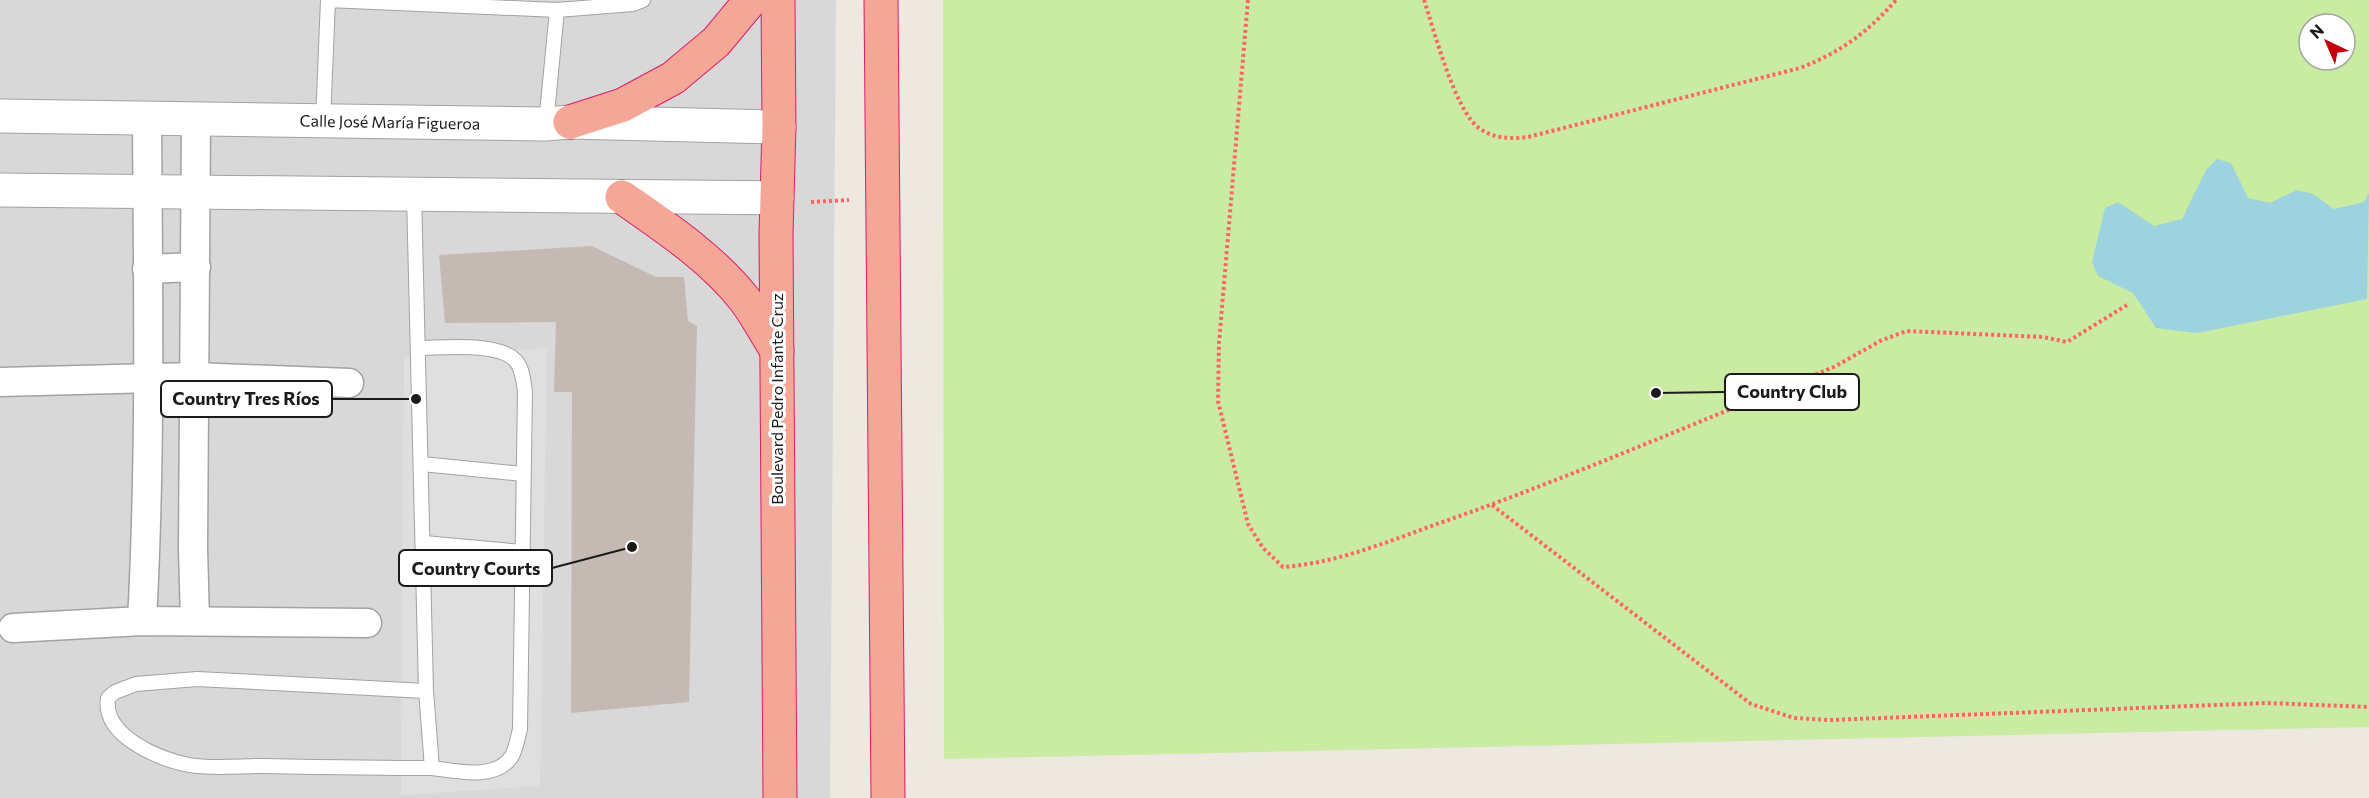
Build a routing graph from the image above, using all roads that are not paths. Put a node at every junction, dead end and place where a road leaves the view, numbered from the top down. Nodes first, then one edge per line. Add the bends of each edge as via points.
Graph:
1 (328, 0) edge
2 (643, 0) edge
3 (751, 0) edge
4 (778, 0) edge
5 (881, 0) edge
6 (557, 10) junction
7 (0, 116) edge
8 (147, 118) junction
9 (196, 119) junction
10 (323, 121) junction
11 (558, 123) junction
12 (779, 127) junction
13 (0, 190) edge
14 (147, 192) junction
15 (196, 192) junction
16 (414, 194) junction
17 (622, 197) junction
18 (777, 201) junction
19 (196, 267) junction
20 (147, 269) junction
21 (419, 348) junction
22 (777, 351) junction
23 (148, 377) junction
24 (194, 377) junction
25 (0, 382) edge
26 (350, 383) dead end
27 (422, 464) junction
28 (523, 474) junction
29 (424, 543) junction
30 (522, 552) junction
31 (142, 621) junction
32 (195, 621) junction
33 (367, 623) dead end
34 (13, 628) dead end
35 (426, 691) junction
36 (432, 768) junction
37 (780, 798) edge
38 (888, 798) edge

1 - 6 lane
1 - 10 lane
2 - 6 lane
3 - 11 highway via 716,42 673,78 623,105
4 - 12 highway, Boulevard Pedro Infante Cruz
5 - 38 highway
6 - 11 lane
7 - 8 street, Calle José María Figueroa
8 - 9 street, Calle José María Figueroa
8 - 14 street
9 - 10 street, Calle José María Figueroa
9 - 15 street
10 - 11 street, Calle José María Figueroa
11 - 12 street, Calle José María Figueroa
12 - 18 highway, Boulevard Pedro Infante Cruz
13 - 14 street
14 - 15 street
14 - 20 street
15 - 16 street
15 - 19 street
16 - 17 street
16 - 21 lane
17 - 18 street
17 - 22 highway via 718,272 745,300
18 - 22 highway, Boulevard Pedro Infante Cruz
19 - 20 street
19 - 24 street
20 - 23 street
21 - 27 lane
21 - 28 lane via 477,348 506,354 517,361 525,391
22 - 37 highway, Boulevard Pedro Infante Cruz
23 - 24 street
23 - 25 street
23 - 31 street
24 - 26 street
24 - 32 street
27 - 28 lane
27 - 29 lane
28 - 30 lane
29 - 30 lane
29 - 35 lane
30 - 36 lane via 520,729 513,754 505,764 487,772
31 - 32 street
31 - 34 street
32 - 33 street
35 - 36 lane
35 - 36 lane via 197,680 136,684 115,692 106,707 111,721 125,736 149,752 190,765

